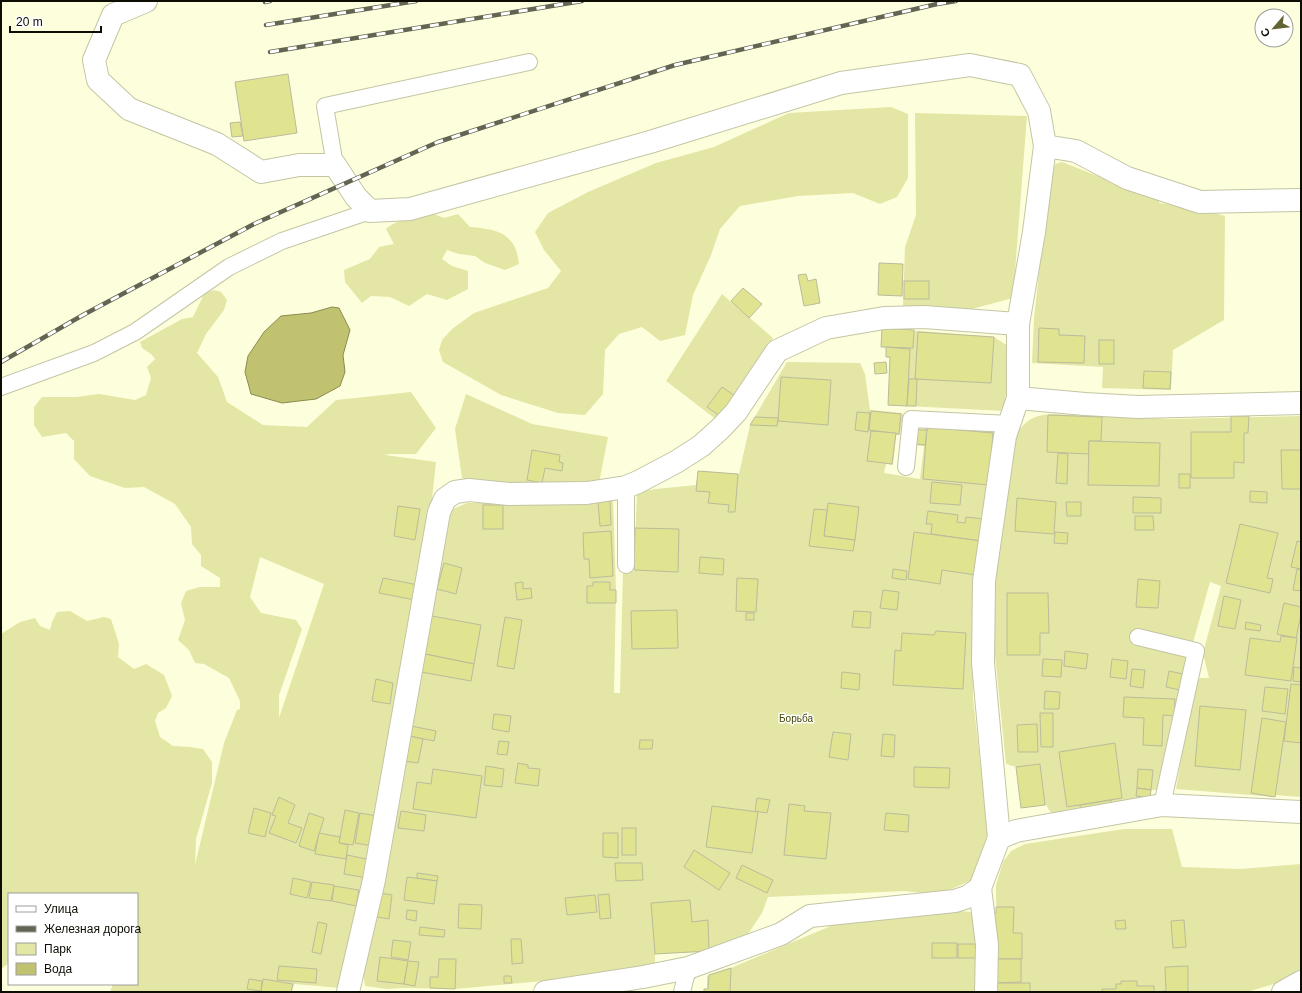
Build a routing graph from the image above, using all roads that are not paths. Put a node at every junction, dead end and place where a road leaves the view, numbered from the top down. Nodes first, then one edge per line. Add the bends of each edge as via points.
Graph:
1 (146, 1) edge
2 (529, 62) dead end
3 (1045, 146) junction
4 (334, 164) junction
5 (1301, 200) edge
6 (370, 211) junction
7 (1018, 324) junction
8 (1, 387) edge
9 (1018, 398) junction
10 (1301, 403) edge
11 (1009, 424) junction
12 (906, 467) dead end
13 (626, 487) junction
14 (626, 565) dead end
15 (1138, 638) dead end
16 (1162, 805) junction
17 (1301, 812) edge
18 (999, 838) junction
19 (980, 888) junction
20 (688, 968) junction
21 (1301, 982) edge
22 (348, 992) edge
23 (545, 992) edge
24 (682, 992) edge
25 (986, 992) edge
26 (1283, 992) edge

1 - 4 street via 113,15 94,60 98,80 130,109 216,144 261,172 300,165
2 - 4 lane via 325,106
3 - 5 street via 1076,152 1127,178 1200,202
3 - 6 street via 1039,111 1020,75 970,65 841,83 650,142 410,209
3 - 7 street via 1034,232
4 - 6 street via 356,197
6 - 8 lane via 282,241 229,267 135,332 94,353
7 - 9 street
7 - 13 street via 918,317 884,318 826,328 777,351 736,412 701,446 676,462
9 - 10 street via 1138,407
9 - 11 street
11 - 12 lane via 911,419
11 - 18 street via 1005,436 984,581 983,663
13 - 14 lane
13 - 22 street via 587,493 509,494 469,490 455,492 445,499 439,512 374,880
15 - 16 lane via 1196,651
16 - 17 street
16 - 18 street via 1016,831
18 - 19 street
19 - 20 street via 955,901 810,916 781,934
19 - 25 street via 987,945
20 - 23 street
20 - 24 lane
21 - 26 street

